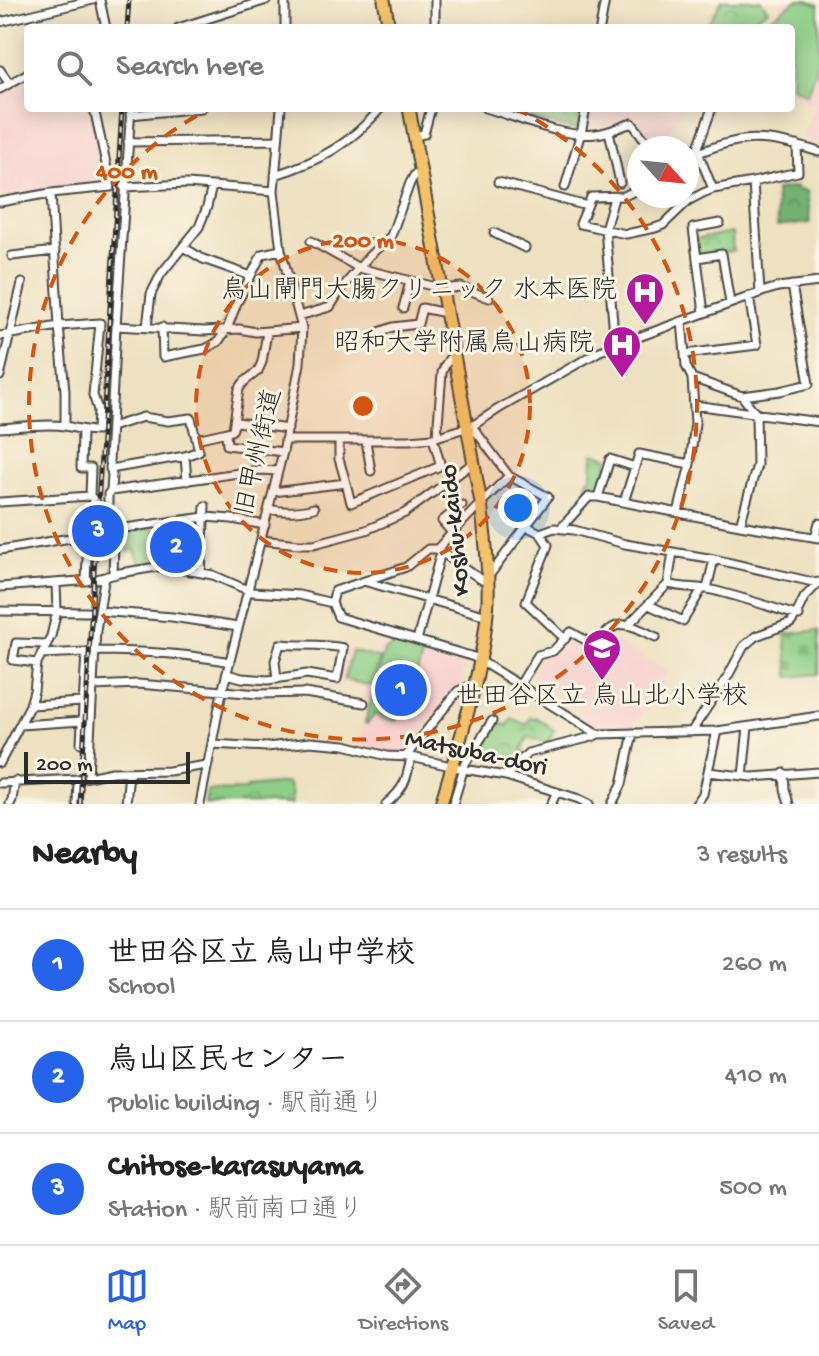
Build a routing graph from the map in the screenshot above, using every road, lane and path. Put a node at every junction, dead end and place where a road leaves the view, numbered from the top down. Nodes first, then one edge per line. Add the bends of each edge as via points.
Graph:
1 (93, 0) edge
2 (100, 0) edge
3 (267, 0) edge
4 (285, 0) edge
5 (387, 0) edge
6 (435, 0) edge
7 (605, 0) edge
8 (0, 22) edge
9 (105, 24) edge
10 (205, 24) edge
11 (285, 24) edge
12 (391, 24) edge
13 (435, 24) edge
14 (601, 24) edge
15 (0, 70) edge
16 (24, 75) edge
17 (9, 83) junction
18 (0, 89) edge
19 (95, 112) edge
20 (130, 112) edge
21 (281, 112) edge
22 (378, 112) edge
23 (407, 112) edge
24 (407, 112) edge
25 (430, 112) edge
26 (498, 112) edge
27 (585, 112) edge
28 (711, 112) edge
29 (609, 131) junction
30 (580, 134) junction
31 (414, 136) junction
32 (642, 136) edge
33 (278, 140) junction
34 (128, 142) junction
35 (797, 145) junction
36 (699, 146) edge
37 (699, 151) edge
38 (819, 152) edge
39 (699, 157) edge
40 (415, 174) junction
41 (275, 175) junction
42 (498, 182) dead end
43 (753, 182) junction
44 (620, 183) dead end
45 (212, 186) junction
46 (124, 187) junction
47 (565, 187) dead end
48 (713, 189) junction
49 (274, 191) junction
50 (51, 193) junction
51 (627, 195) edge
52 (614, 198) junction
53 (0, 202) edge
54 (587, 206) junction
55 (720, 223) dead end
56 (605, 229) junction
57 (494, 233) dead end
58 (311, 241) dead end
59 (183, 247) junction
60 (525, 248) dead end
61 (281, 250) junction
62 (55, 251) junction
63 (12, 256) dead end
64 (697, 258) junction
65 (359, 268) junction
66 (251, 276) junction
67 (410, 282) junction
68 (819, 282) edge
69 (22, 283) dead end
70 (792, 285) junction
71 (439, 288) junction
72 (760, 292) junction
73 (749, 296) junction
74 (489, 298) dead end
75 (730, 303) junction
76 (403, 308) dead end
77 (441, 312) junction
78 (704, 313) junction
79 (299, 316) junction
80 (682, 321) junction
81 (59, 326) junction
82 (116, 326) junction
83 (147, 327) junction
84 (162, 327) junction
85 (302, 328) junction
86 (227, 329) junction
87 (267, 332) junction
88 (10, 334) junction
89 (374, 334) dead end
90 (0, 336) edge
91 (615, 346) junction
92 (685, 354) junction
93 (449, 359) junction
94 (0, 376) edge
95 (692, 378) junction
96 (742, 396) junction
97 (694, 405) junction
98 (756, 414) junction
99 (819, 422) edge
100 (234, 425) junction
101 (65, 426) junction
102 (111, 427) junction
103 (467, 427) junction
104 (0, 428) edge
105 (288, 429) junction
106 (82, 431) junction
107 (226, 432) junction
108 (435, 437) junction
109 (196, 439) junction
110 (285, 440) junction
111 (339, 441) junction
112 (366, 441) junction
113 (283, 452) junction
114 (185, 456) junction
115 (690, 464) junction
116 (469, 466) junction
117 (635, 467) junction
118 (110, 469) junction
119 (278, 471) junction
120 (371, 471) dead end
121 (509, 476) junction
122 (187, 481) junction
123 (346, 483) junction
124 (111, 491) junction
125 (273, 492) junction
126 (90, 496) junction
127 (598, 497) junction
128 (0, 502) edge
129 (624, 502) junction
130 (462, 505) dead end
131 (205, 506) dead end
132 (478, 506) junction
133 (314, 508) dead end
134 (269, 509) junction
135 (678, 513) junction
136 (205, 517) junction
137 (819, 523) edge
138 (265, 525) junction
139 (740, 525) junction
140 (526, 526) junction
141 (561, 528) junction
142 (110, 530) junction
143 (452, 533) junction
144 (540, 533) junction
145 (88, 535) junction
146 (817, 538) edge
147 (261, 540) junction
148 (0, 550) edge
149 (439, 551) junction
150 (673, 552) junction
151 (714, 559) junction
152 (201, 572) junction
153 (111, 575) junction
154 (485, 579) junction
155 (86, 581) junction
156 (365, 581) junction
157 (818, 582) edge
158 (56, 583) junction
159 (668, 584) junction
160 (0, 587) edge
161 (705, 589) junction
162 (249, 590) junction
163 (428, 600) junction
164 (332, 603) junction
165 (649, 605) junction
166 (0, 611) edge
167 (57, 611) junction
168 (99, 611) junction
169 (88, 612) dead end
170 (480, 614) junction
171 (798, 616) junction
172 (629, 624) junction
173 (238, 627) junction
174 (656, 637) dead end
175 (565, 639) junction
176 (417, 640) junction
177 (46, 644) junction
178 (95, 651) junction
179 (41, 654) junction
180 (477, 659) junction
181 (230, 662) junction
182 (37, 663) junction
183 (227, 674) junction
184 (277, 679) junction
185 (93, 686) junction
186 (519, 686) junction
187 (467, 687) junction
188 (222, 692) junction
189 (83, 702) junction
190 (364, 703) dead end
191 (30, 705) junction
192 (819, 716) edge
193 (82, 721) junction
194 (492, 721) dead end
195 (20, 725) junction
196 (748, 727) junction
197 (717, 731) junction
198 (691, 732) junction
199 (633, 733) junction
200 (598, 734) junction
201 (81, 743) dead end
202 (212, 744) junction
203 (408, 757) junction
204 (0, 763) edge
205 (207, 765) junction
206 (454, 767) junction
207 (129, 772) junction
208 (708, 772) junction
209 (819, 772) edge
210 (784, 773) junction
211 (88, 776) junction
212 (506, 776) junction
213 (743, 776) junction
214 (78, 779) junction
215 (15, 781) junction
216 (0, 783) edge
217 (557, 792) junction
218 (10, 804) edge
219 (77, 804) edge
220 (126, 804) edge
221 (200, 804) edge
222 (386, 804) edge
223 (434, 804) edge
224 (441, 804) edge
225 (453, 804) edge
226 (551, 804) edge
227 (589, 804) edge
228 (612, 804) edge
229 (696, 804) edge
230 (789, 804) edge

1 - 8 street
2 - 9 street
3 - 10 street
4 - 11 street
5 - 12 highway
6 - 13 street
7 - 14 street
15 - 17 street
16 - 17 street
17 - 18 street
19 - 50 street via 111,187
20 - 34 street
21 - 33 street, 旧甲州街道
22 - 41 street via 327,156
23 - 31 highway, Koshu-kaido
24 - 40 highway, Koshu-kaido
25 - 31 street via 424,134
26 - 30 street
27 - 30 street
28 - 36 street
29 - 30 street
29 - 32 street via 633,123
29 - 44 street
30 - 47 street
31 - 71 highway, Koshu-kaido
33 - 34 street
33 - 41 street, 旧甲州街道
34 - 46 street
35 - 37 street via 757,138
35 - 38 street
35 - 43 street via 798,172
39 - 48 street
40 - 65 street via 391,236
40 - 71 highway, Koshu-kaido
41 - 49 street, 旧甲州街道
42 - 54 street
43 - 48 street
43 - 72 street
45 - 46 street
45 - 49 street
45 - 59 street via 199,227
46 - 82 street
48 - 56 street via 688,201 663,225 626,234
49 - 61 street, 旧甲州街道
50 - 53 street
50 - 62 street
51 - 52 street
52 - 54 street via 591,197
52 - 56 street
54 - 56 street via 580,224
55 - 64 street via 693,228
56 - 91 street
57 - 60 street
58 - 65 street
59 - 66 street
59 - 83 street via 151,294
61 - 66 street via 262,254
61 - 79 street, 旧甲州街道
62 - 63 street
62 - 81 street
64 - 75 street via 722,254
64 - 78 street
65 - 67 street
65 - 79 street via 330,307
66 - 86 street
67 - 71 street
67 - 76 street
68 - 70 street
69 - 88 street
70 - 72 street
70 - 96 street via 809,384
71 - 74 street via 461,287
71 - 77 highway, Koshu-kaido
71 - 103 highway, Koshu-kaido
72 - 73 street
73 - 75 street
73 - 92 street via 757,345
75 - 78 street
77 - 89 street via 422,308 418,324
77 - 93 highway, Koshu-kaido
78 - 80 street
79 - 85 street, 旧甲州街道
80 - 91 street
80 - 92 street
81 - 88 street
81 - 101 street
81 - 106 street via 100,323 93,395 97,431
82 - 83 street
82 - 102 street
83 - 84 street
84 - 86 street
84 - 86 street via 163,357 213,346
85 - 87 street
85 - 105 street, 旧甲州街道
86 - 87 street
87 - 100 street via 258,371 239,389
88 - 90 street
88 - 94 street
91 - 103 street
92 - 95 street
93 - 103 highway, Koshu-kaido
93 - 108 street via 442,373
95 - 96 street
95 - 97 street
96 - 98 street
97 - 98 street
97 - 115 street
98 - 99 street
98 - 139 street via 757,465
100 - 105 street
100 - 107 street
101 - 104 street
101 - 106 street
102 - 109 street via 143,417 191,418
102 - 118 street
103 - 108 street
103 - 116 highway, Koshu-kaido
103 - 121 street
103 - 132 highway, Koshu-kaido
105 - 110 street, 旧甲州街道
106 - 126 street via 81,468 91,468
107 - 109 street
107 - 113 street via 227,445
108 - 112 street
108 - 123 street via 438,467 351,503
109 - 114 street via 199,451
110 - 111 street
110 - 113 street, 旧甲州街道
111 - 112 street
111 - 123 street
112 - 120 street
113 - 119 street, 旧甲州街道
114 - 118 street
114 - 122 street
115 - 117 street via 639,454
115 - 135 street
116 - 132 highway, Koshu-kaido
116 - 147 street via 405,513 366,530 314,544
117 - 127 street via 610,459
117 - 129 street
118 - 124 street
119 - 122 street
119 - 125 street, 旧甲州街道
121 - 132 street
121 - 140 street via 548,497
122 - 124 street
123 - 125 street
124 - 142 street
125 - 134 street, 旧甲州街道
126 - 128 street
126 - 145 street
127 - 129 street
127 - 141 street via 589,497
129 - 135 street
130 - 143 street via 442,521
131 - 136 street
132 - 143 street
132 - 154 highway, Koshu-kaido
133 - 134 street
134 - 138 street, 旧甲州街道
135 - 139 street
136 - 138 street
136 - 142 street
136 - 152 street
137 - 146 street
138 - 147 street, 旧甲州街道
139 - 146 street
140 - 144 street
140 - 154 street
141 - 144 street
141 - 150 street
142 - 153 street
143 - 149 street
144 - 175 street via 548,545 526,602
145 - 148 street
145 - 155 street
147 - 162 street, 旧甲州街道
149 - 154 street
149 - 156 street via 428,549 406,567
149 - 163 street
150 - 151 street
150 - 159 street
151 - 157 street
151 - 161 street
152 - 153 street via 163,566
152 - 162 street
153 - 155 street
153 - 168 street via 104,581
154 - 170 highway, Koshu-kaido
154 - 180 highway, Koshu-kaido via 488,602
155 - 158 street
156 - 163 street
156 - 164 street via 335,591
157 - 171 street
158 - 160 street
158 - 167 street
159 - 161 street
159 - 165 street
161 - 165 street via 683,621
161 - 171 street
162 - 164 street
162 - 173 street, 旧甲州街道
163 - 170 street
163 - 176 street
164 - 176 street via 338,617
165 - 172 street
166 - 167 street
167 - 169 street
167 - 177 street
168 - 173 street
168 - 178 street
170 - 180 highway, Koshu-kaido
171 - 198 street via 744,646
172 - 174 street
172 - 175 street via 605,632 596,646 571,632
173 - 181 street, 旧甲州街道
175 - 186 street via 553,651 538,655
176 - 180 street
177 - 179 street
177 - 182 street via 16,643 13,660
178 - 181 street via 191,654
178 - 185 street
179 - 182 street
179 - 189 street via 86,652
180 - 186 street
180 - 187 highway, Koshu-kaido
180 - 206 highway, Koshu-kaido
181 - 183 street, 旧甲州街道
182 - 191 street
183 - 184 street
183 - 188 street, 旧甲州街道
184 - 184 street via 280,644 343,648 337,679 307,674
185 - 188 street via 138,684
185 - 211 street
186 - 200 street
187 - 203 street via 458,691
187 - 206 highway, Koshu-kaido
188 - 190 street via 305,693
188 - 202 street, 旧甲州街道
189 - 191 street
189 - 193 street
191 - 195 street
192 - 196 street
193 - 195 street
193 - 201 street
194 - 206 street
195 - 204 street
196 - 197 street
196 - 213 street
197 - 198 street
197 - 208 street
198 - 199 street
199 - 200 street
199 - 228 street
200 - 212 street via 528,753
202 - 203 street, Matsuba-dori via 267,747 310,742
202 - 205 street, 旧甲州街道
203 - 206 street, Matsuba-dori
203 - 222 street via 403,788
205 - 207 street
205 - 221 street, 旧甲州街道
206 - 212 street, Matsuba-dori
206 - 223 highway, Koshu-kaido
206 - 224 highway, Koshu-kaido
206 - 225 street
207 - 211 street
207 - 220 street
208 - 213 street
208 - 229 street
209 - 210 street
210 - 213 street
210 - 230 street
211 - 214 street
212 - 217 street, Matsuba-dori
214 - 215 street
214 - 219 street
215 - 216 street
215 - 218 street
217 - 226 street
217 - 227 street, Matsuba-dori

